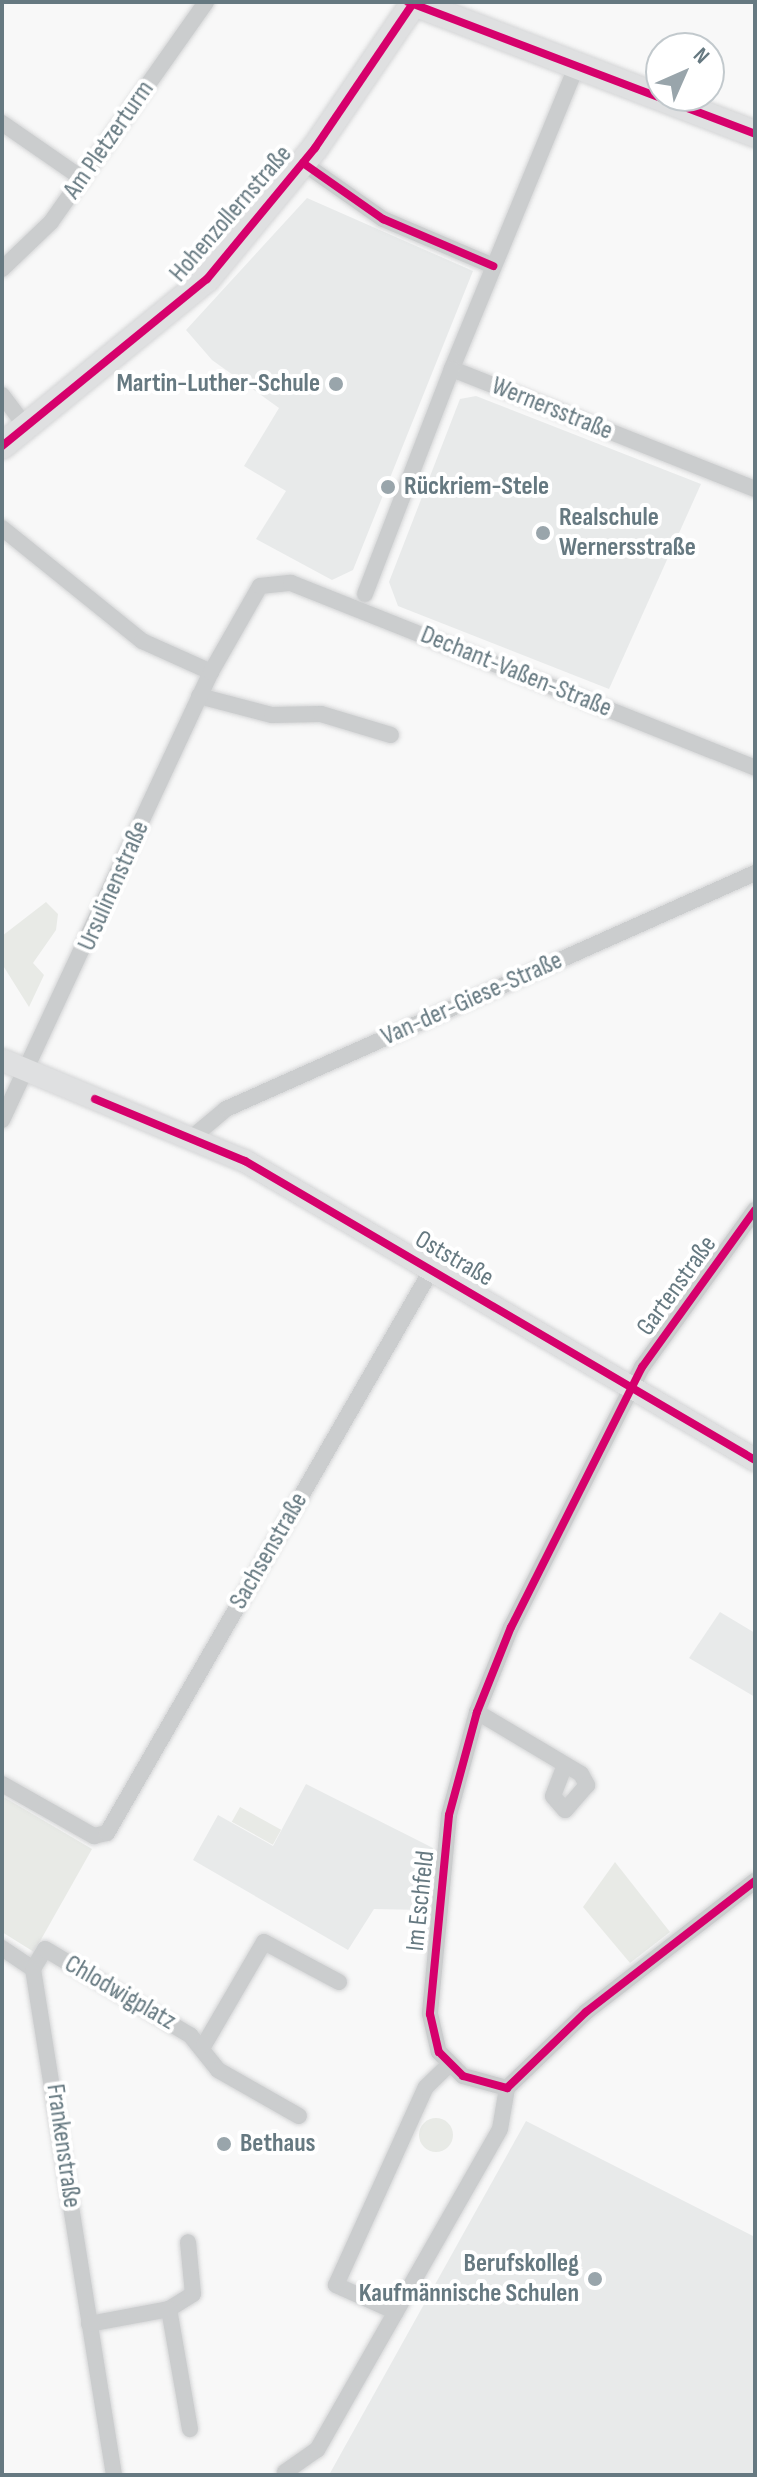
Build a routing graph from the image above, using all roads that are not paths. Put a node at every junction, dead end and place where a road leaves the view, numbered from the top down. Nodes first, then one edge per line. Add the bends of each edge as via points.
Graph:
1 (206, 2) edge
2 (412, 2) edge
3 (577, 65) junction
4 (4, 127) edge
5 (755, 134) edge
6 (303, 163) junction
7 (83, 179) junction
8 (493, 266) junction
9 (2, 269) edge
10 (452, 369) junction
11 (2, 395) edge
12 (26, 427) junction
13 (2, 446) edge
14 (755, 489) edge
15 (2, 528) edge
16 (275, 582) joint
17 (365, 594) dead end
18 (211, 672) junction
19 (199, 696) junction
20 (391, 735) dead end
21 (755, 768) edge
22 (755, 873) edge
23 (2, 1060) edge
24 (26, 1074) junction
25 (2, 1120) edge
26 (195, 1135) junction
27 (755, 1210) edge
28 (432, 1269) junction
29 (633, 1387) junction
30 (755, 1460) edge
31 (477, 1712) junction
32 (565, 1765) dead end
33 (2, 1784) edge
34 (755, 1881) edge
35 (2, 1948) edge
36 (33, 1969) junction
37 (339, 1982) dead end
38 (204, 2045) junction
39 (447, 2067) junction
40 (507, 2088) junction
41 (299, 2116) dead end
42 (188, 2242) dead end
43 (169, 2309) junction
44 (396, 2312) junction
45 (89, 2324) junction
46 (190, 2429) dead end
47 (285, 2472) dead end
48 (114, 2475) edge

1 - 7 street, Am Pletzerturm
2 - 3 main road
2 - 6 main road, Hohenzollernstraße
3 - 5 main road
3 - 8 street
4 - 7 street
6 - 8 street via 383,219
6 - 12 main road, Hohenzollernstraße via 207,279
7 - 9 street, Am Pletzerturm
8 - 10 street
10 - 14 street, Wernersstraße
10 - 17 street
11 - 12 street
12 - 13 main road, Hohenzollernstraße
15 - 18 street via 142,641
16 - 18 street, Ursulinenstraße via 249,596
16 - 21 street, Dechant-Vaßen-Straße
18 - 19 street, Ursulinenstraße
19 - 20 street via 272,715 321,714
19 - 24 street, Ursulinenstraße
22 - 26 street, Van-der-Giese-Straße via 226,1109
23 - 24 street, Oststraße
24 - 25 street
24 - 26 street, Oststraße
26 - 28 street, Oststraße
27 - 29 street, Gartenstraße
28 - 29 street, Oststraße
28 - 33 street, Sachsenstraße via 107,1833 94,1836
29 - 30 street, Oststraße
29 - 31 street, Im Eschfeld via 511,1627
31 - 32 street
31 - 39 street, Im Eschfeld via 449,1815 432,1982 433,2035
34 - 40 street via 586,2012
35 - 36 street, Chlodwigplatz
36 - 38 street, Chlodwigplatz via 45,1949
36 - 45 street, Frankenstraße
37 - 38 street, Chlodwigplatz via 264,1942
38 - 41 street, Chlodwigplatz via 218,2070
39 - 40 street via 484,2087
39 - 44 street via 426,2087 336,2285
40 - 44 street via 500,2129
42 - 43 street via 193,2294
43 - 45 street
43 - 46 street
44 - 47 street via 317,2450
45 - 48 street, Frankenstraße

